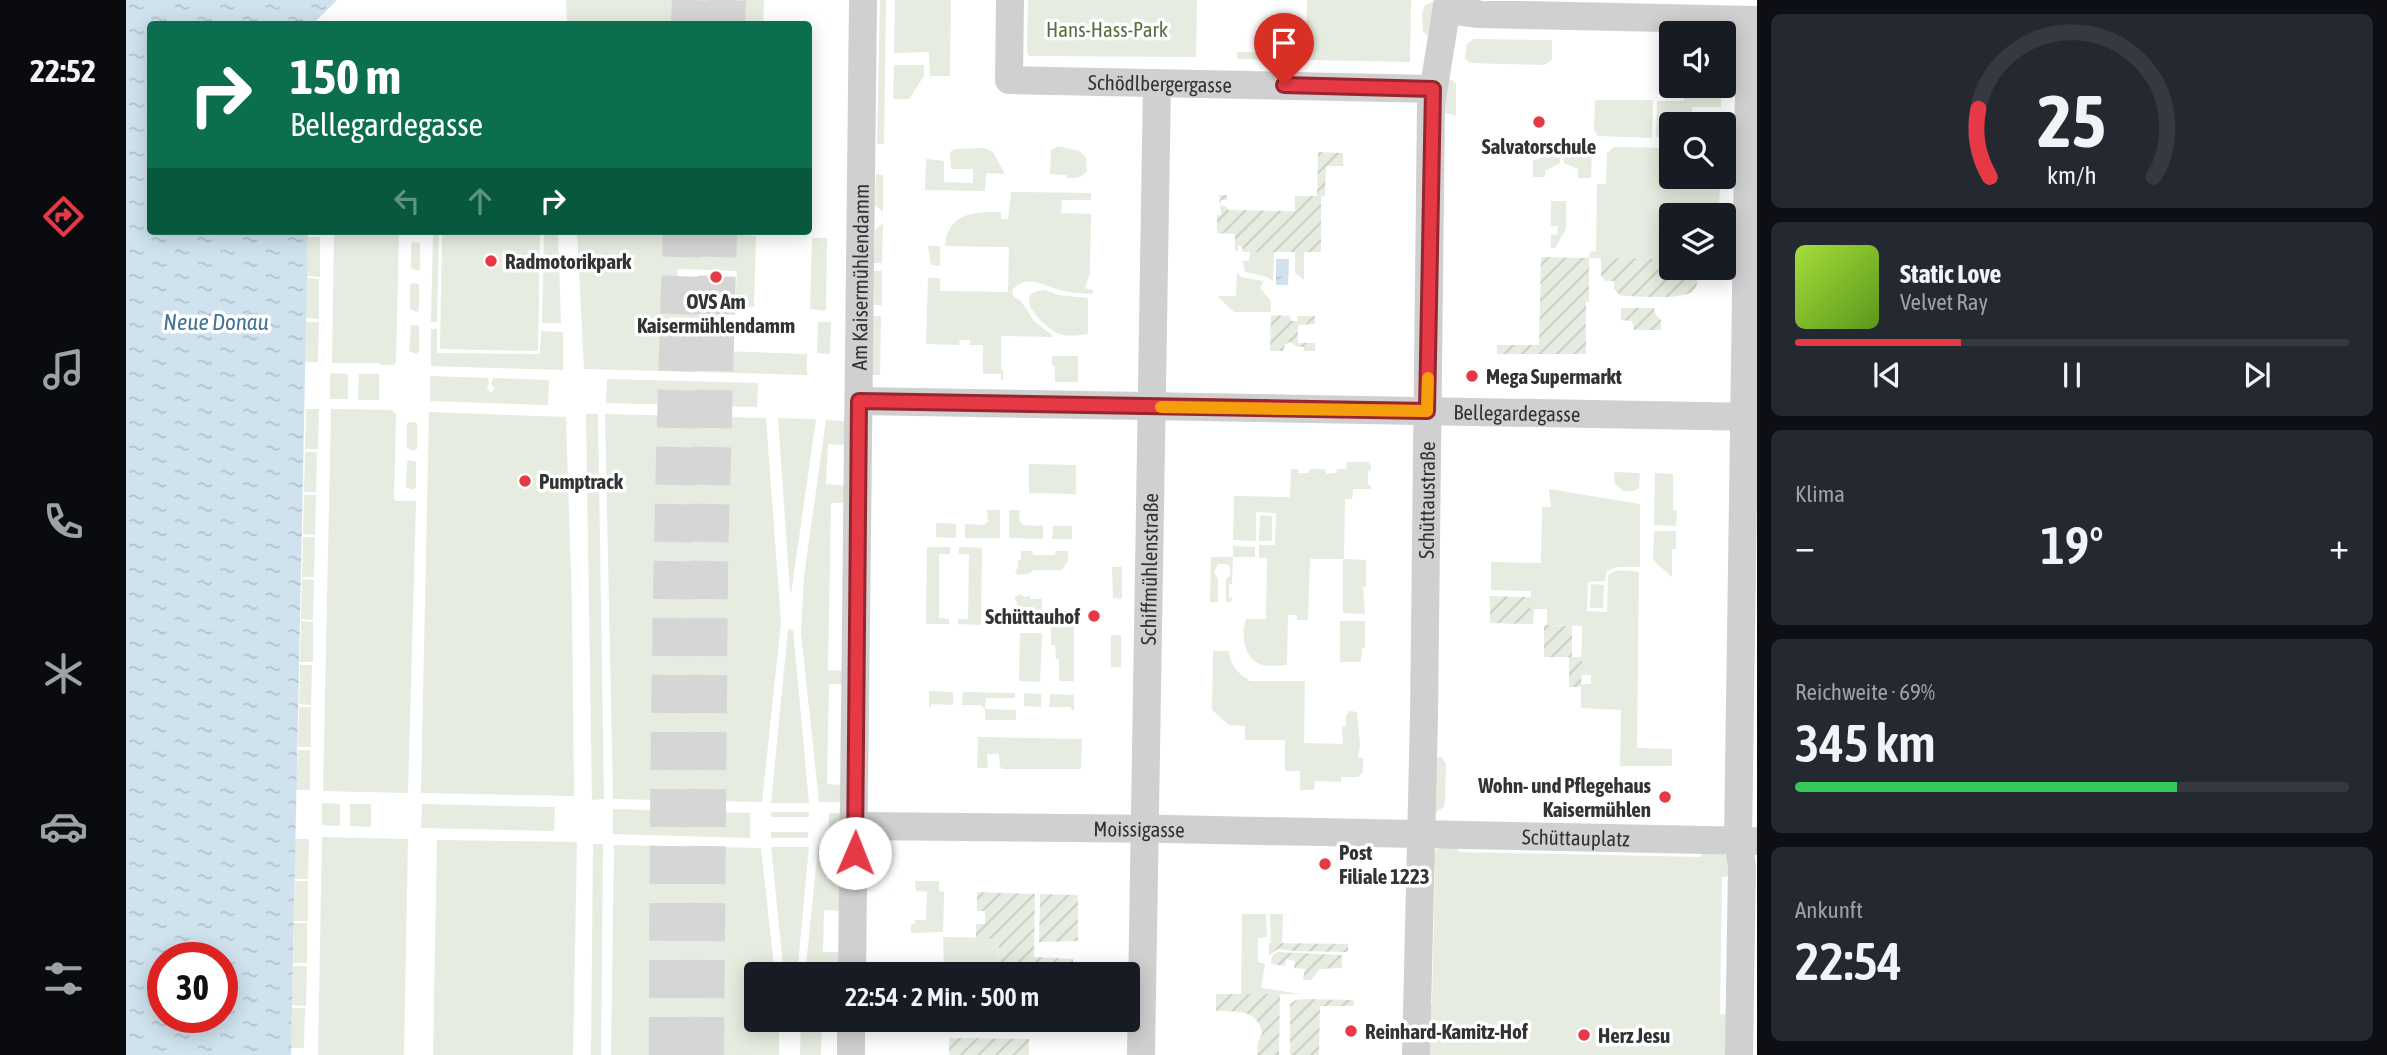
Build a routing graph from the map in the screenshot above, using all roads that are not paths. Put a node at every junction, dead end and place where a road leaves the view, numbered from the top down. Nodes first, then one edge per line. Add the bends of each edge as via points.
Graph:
1 (863, 0) edge
2 (1010, 0) edge
3 (1448, 5) edge
4 (1754, 20) edge
5 (1157, 83) junction
6 (1433, 89) junction
7 (859, 401) junction
8 (1151, 407) junction
9 (1427, 411) junction
10 (1750, 417) edge
11 (855, 826) junction
12 (1146, 829) junction
13 (1421, 835) junction
14 (1747, 841) edge
15 (852, 962) edge
16 (851, 1032) edge
17 (851, 1055) edge
18 (1141, 1055) edge
19 (1416, 1055) edge
20 (1739, 1055) edge

1 - 7 street, Am Kaisermühlendamm
2 - 5 street, Schödlbergergasse via 1009,80
3 - 4 street via 1479,14
3 - 6 street, Schüttaustraße
4 - 10 street
5 - 6 street, Schödlbergergasse
5 - 8 street, Schiffmühlenstraße
6 - 9 street, Schüttaustraße
7 - 8 street, Bellegardegasse
7 - 11 street, Am Kaisermühlendamm
8 - 9 street, Bellegardegasse
8 - 12 street, Schiffmühlenstraße
9 - 10 street, Bellegardegasse
9 - 13 street, Schüttaustraße
10 - 14 street
11 - 12 street, Moissigasse
11 - 15 street, Am Kaisermühlendamm
12 - 13 street, Moissigasse
12 - 18 street, Schiffmühlenstraße
13 - 14 street, Schüttauplatz
13 - 19 street
14 - 20 street via 1742,866
16 - 17 street

